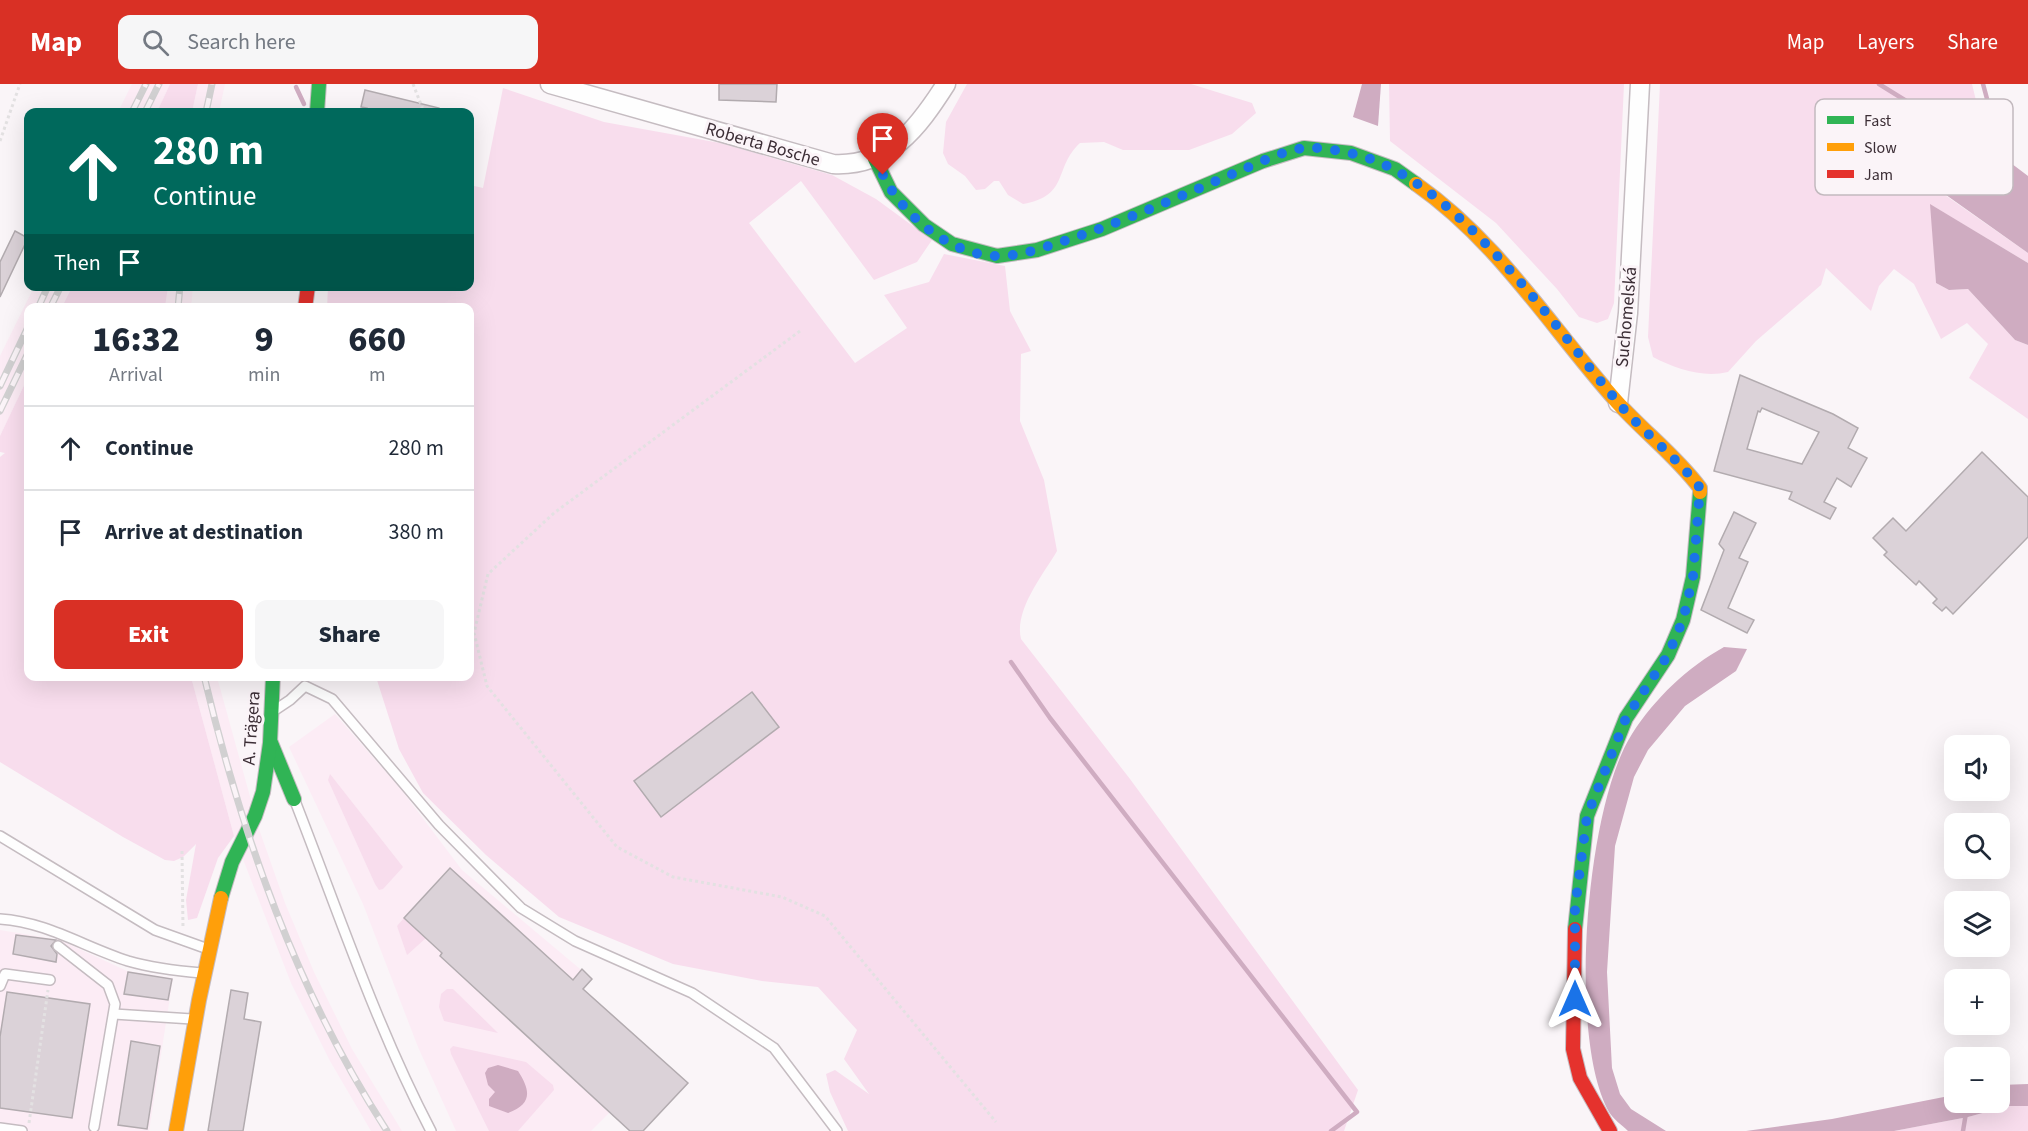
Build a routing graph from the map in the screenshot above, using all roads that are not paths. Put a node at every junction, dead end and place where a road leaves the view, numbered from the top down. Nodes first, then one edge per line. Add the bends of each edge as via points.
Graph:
1 (319, 84) edge
2 (550, 84) edge
3 (946, 84) edge
4 (1640, 84) edge
5 (317, 108) edge
6 (875, 159) junction
7 (1618, 403) junction
8 (273, 681) edge
9 (273, 711) junction
10 (271, 742) junction
11 (294, 799) joint
12 (0, 836) edge
13 (0, 919) edge
14 (58, 946) dead end
15 (210, 950) junction
16 (205, 974) junction
17 (50, 980) road end
18 (0, 986) edge
19 (114, 1014) junction
20 (195, 1019) junction
21 (94, 1127) dead end
22 (0, 1128) edge
23 (22, 1131) edge
24 (177, 1131) edge
25 (431, 1131) edge
26 (837, 1131) edge
27 (1610, 1131) edge

1 - 5 street
2 - 6 street, Roberta Bosche via 833,164 854,165
3 - 6 street, Roberta Bosche via 904,138
4 - 7 street, Suchomelská via 1628,313
6 - 7 street via 891,192 924,225 952,244 997,256 1037,250 1102,229 1304,148 1351,153 1395,169 1436,198 1510,269
7 - 27 street via 1684,467 1700,488 1693,577 1683,620 1668,655 1626,718 1587,816 1575,908 1574,1049 1580,1078
8 - 9 street, A. Trägera
9 - 10 street, A. Trägera
9 - 26 lane via 305,686 332,699 439,825 521,908 575,941 692,993 774,1048
10 - 11 street
10 - 15 street, A. Trägera via 258,810 230,870
11 - 25 lane via 374,1003
12 - 15 lane via 155,930
13 - 16 lane via 58,931 129,962
14 - 19 lane via 108,985 116,1004
15 - 16 street, A. Trägera
16 - 20 street, A. Trägera
17 - 18 lane via 5,974
19 - 20 lane
19 - 21 lane
20 - 24 street, A. Trägera
22 - 23 lane

